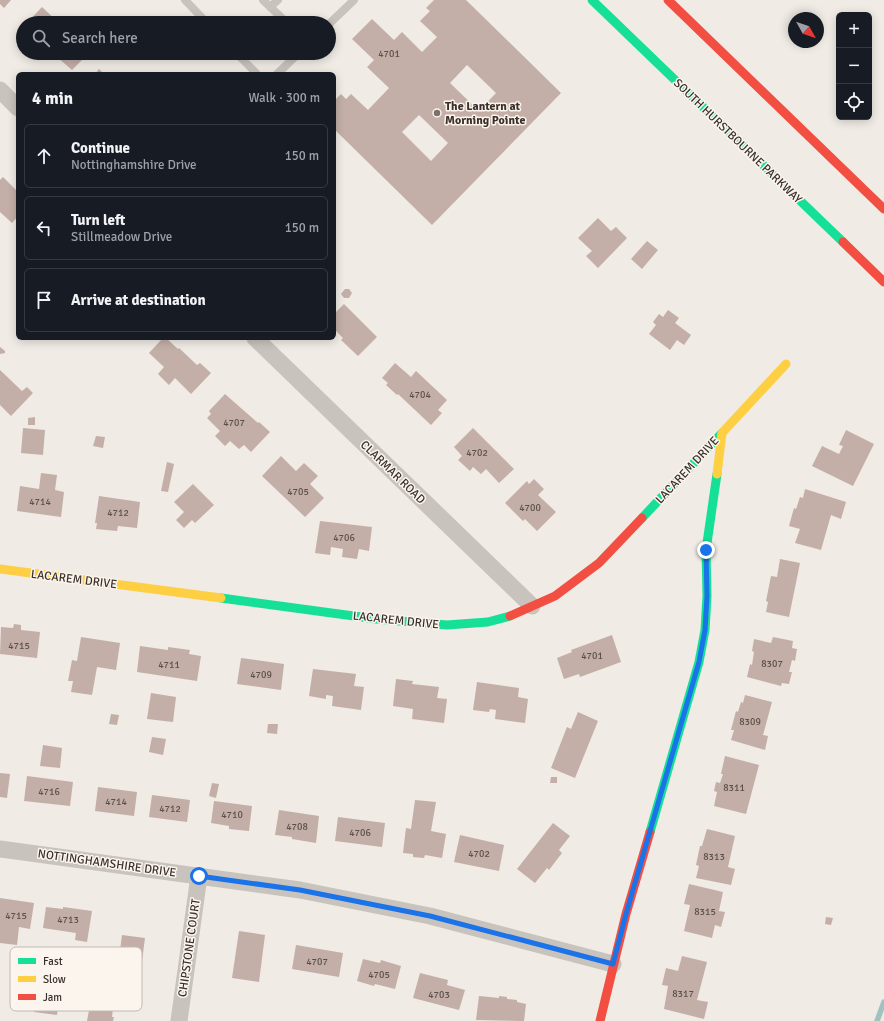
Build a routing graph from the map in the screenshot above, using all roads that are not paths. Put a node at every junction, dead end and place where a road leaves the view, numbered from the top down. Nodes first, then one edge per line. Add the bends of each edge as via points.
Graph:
1 (185, 0) edge
2 (263, 0) edge
3 (278, 0) edge
4 (354, 0) edge
5 (592, 0) edge
6 (668, 0) edge
7 (270, 7) junction
8 (200, 16) edge
9 (280, 16) edge
10 (336, 17) edge
11 (243, 60) edge
12 (291, 60) edge
13 (255, 72) edge
14 (278, 72) edge
15 (0, 90) edge
16 (16, 106) edge
17 (884, 209) edge
18 (884, 282) edge
19 (257, 340) edge
20 (786, 364) dead end
21 (722, 433) junction
22 (0, 570) edge
23 (532, 606) junction
24 (0, 849) edge
25 (199, 876) junction
26 (613, 964) junction
27 (179, 1021) edge
28 (600, 1021) edge

1 - 8 lane
2 - 7 lane
3 - 7 lane
4 - 10 lane
5 - 18 street, SOUTH HURSTBOURNE PARKWAY
6 - 17 street
7 - 9 lane
11 - 13 lane
12 - 14 lane
15 - 16 street
19 - 23 street, CLARMAR ROAD
20 - 21 street, LACAREM DRIVE
21 - 23 street, LACAREM DRIVE via 599,563 564,591
21 - 26 street via 706,550 707,596 699,662
22 - 23 street, LACAREM DRIVE via 426,624 488,622 505,618
24 - 25 street, NOTTINGHAMSHIRE DRIVE
25 - 26 street, NOTTINGHAMSHIRE DRIVE via 300,890 430,916
25 - 27 street, CHIPSTONE COURT
26 - 28 street

